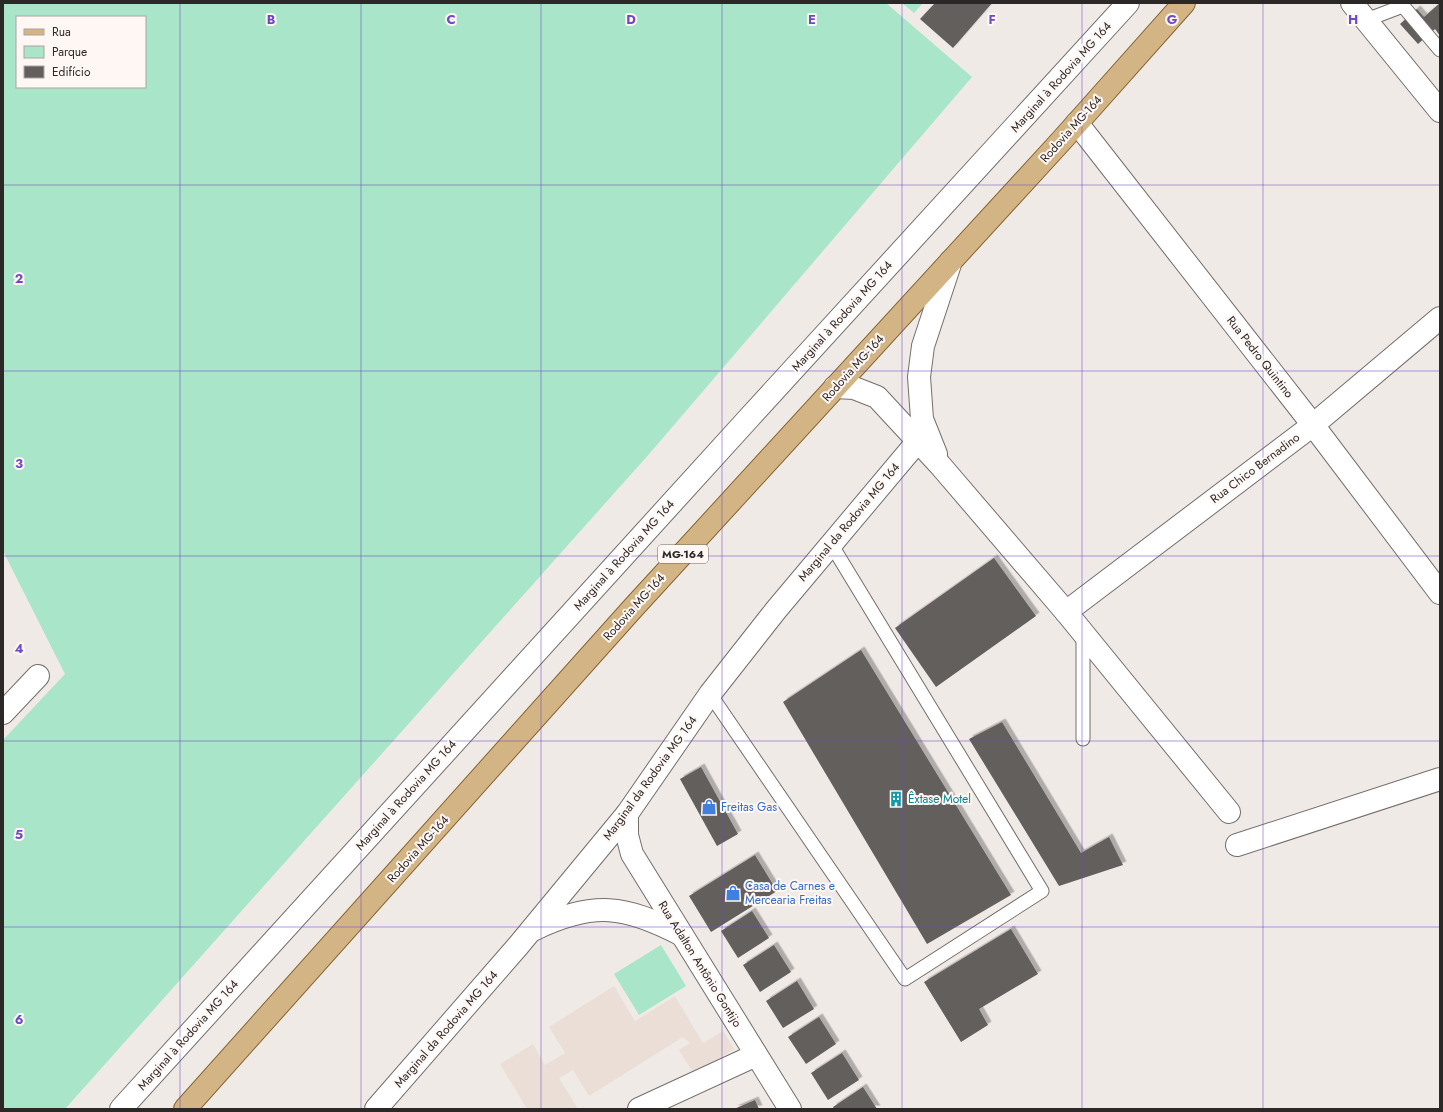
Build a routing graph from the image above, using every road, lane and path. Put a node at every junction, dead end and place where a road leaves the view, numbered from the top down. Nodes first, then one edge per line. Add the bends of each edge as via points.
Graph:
1 (1128, 3) edge
2 (1184, 3) edge
3 (1352, 3) edge
4 (1366, 20) junction
5 (1440, 50) edge
6 (1440, 111) edge
7 (1077, 123) junction
8 (951, 261) junction
9 (1440, 318) edge
10 (835, 387) junction
11 (1313, 424) junction
12 (918, 441) junction
13 (940, 465) junction
14 (831, 544) junction
15 (1440, 593) edge
16 (1066, 612) junction
17 (1083, 633) junction
18 (38, 676) dead end
19 (710, 694) junction
20 (3, 713) edge
21 (1083, 739) dead end
22 (1440, 779) edge
23 (1229, 812) dead end
24 (627, 814) junction
25 (1237, 845) dead end
26 (530, 932) junction
27 (682, 935) junction
28 (756, 1055) junction
29 (121, 1109) edge
30 (186, 1109) edge
31 (376, 1109) edge
32 (639, 1109) edge
33 (790, 1109) edge

1 - 29 street, Marginal à Rodovia MG 164
2 - 7 main road, Rodovia MG-164 / MG-164
3 - 4 street
4 - 5 lane via 1403,6
4 - 6 street
7 - 8 main road, Rodovia MG-164 / MG-164
7 - 11 street, Rua Pedro Quintino
8 - 10 main road, Rodovia MG-164 / MG-164
8 - 13 street via 923,346 919,377 922,420
9 - 11 street, Rua Chico Bernadino
10 - 12 street via 854,388 877,397
10 - 30 main road, Rodovia MG-164 / MG-164 via 628,614
11 - 15 street, Rua Pedro Quintino
11 - 16 street, Rua Chico Bernadino
12 - 13 street
12 - 14 street, Marginal da Rodovia MG 164
13 - 16 street
14 - 19 street, Marginal da Rodovia MG 164
14 - 19 lane via 1042,891 905,979
16 - 17 street
17 - 21 lane
17 - 23 street
18 - 20 street
19 - 24 street, Marginal da Rodovia MG 164
22 - 25 street
24 - 26 street, Marginal da Rodovia MG 164
24 - 27 street, Rua Adalton Antônio Gontijo via 627,835 632,854
26 - 27 street via 579,912 603,909 630,912
26 - 31 street, Marginal da Rodovia MG 164
27 - 28 street, Rua Adalton Antônio Gontijo
28 - 32 street
28 - 33 street, Rua Adalton Antônio Gontijo

